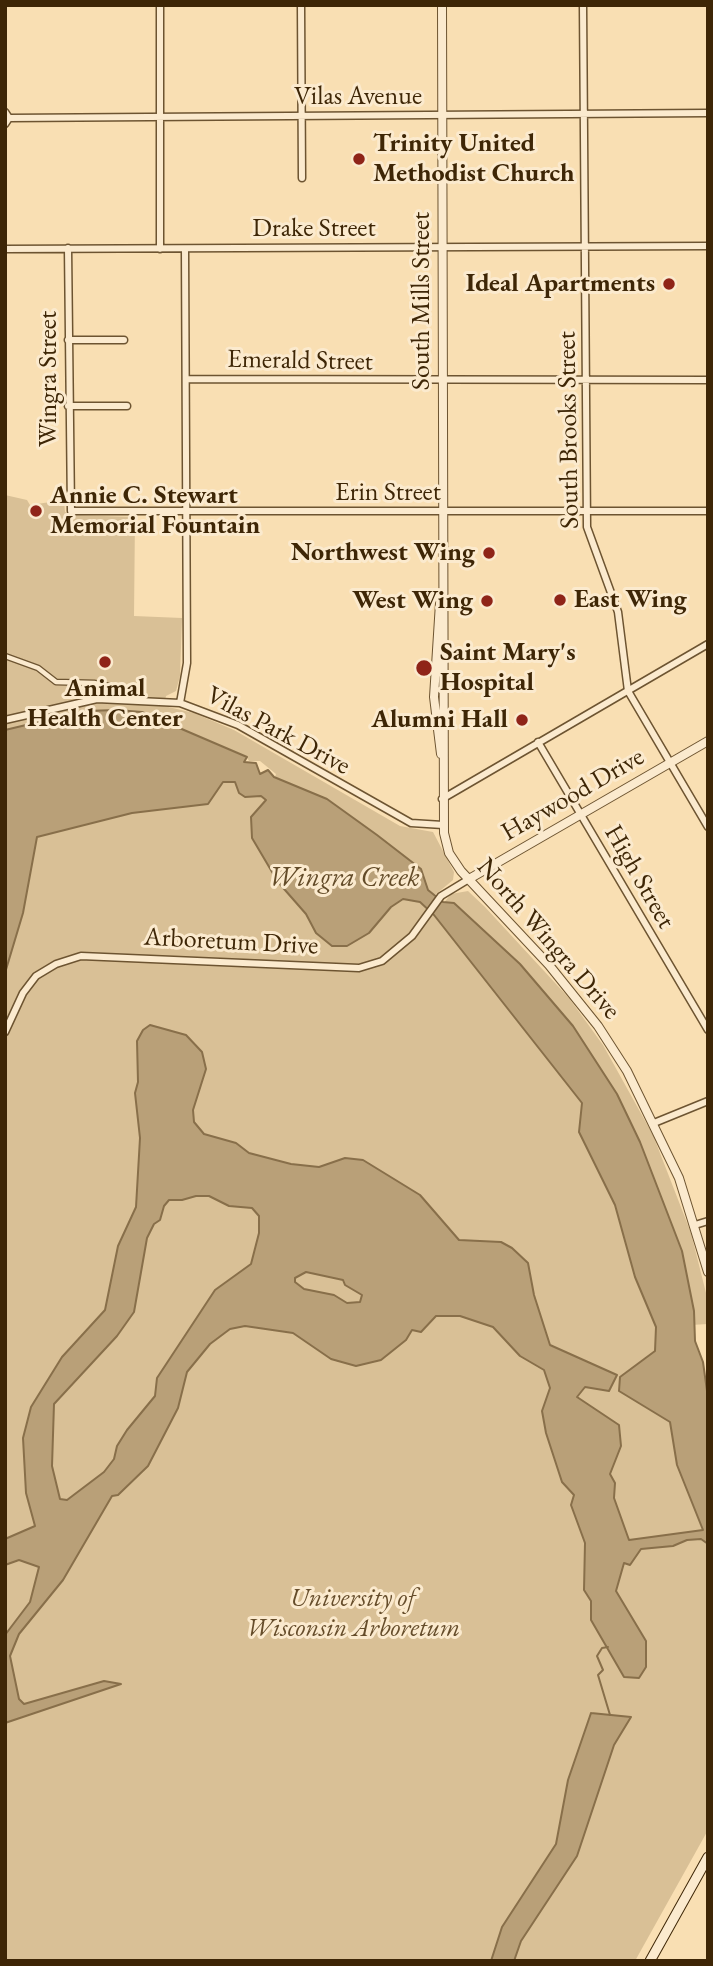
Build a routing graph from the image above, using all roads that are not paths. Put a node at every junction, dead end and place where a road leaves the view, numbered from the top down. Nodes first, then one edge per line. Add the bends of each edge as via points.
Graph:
1 (160, 5) edge
2 (301, 5) edge
3 (442, 5) edge
4 (583, 5) edge
5 (708, 113) edge
6 (585, 115) junction
7 (442, 116) junction
8 (160, 117) junction
9 (301, 117) junction
10 (6, 118) edge
11 (302, 178) dead end
12 (708, 246) edge
13 (584, 247) junction
14 (68, 248) junction
15 (442, 248) junction
16 (5, 249) edge
17 (160, 249) junction
18 (185, 249) junction
19 (68, 340) junction
20 (124, 340) dead end
21 (186, 379) junction
22 (586, 380) junction
23 (708, 380) edge
24 (443, 381) junction
25 (68, 406) junction
26 (127, 406) dead end
27 (69, 509) joint
28 (708, 511) edge
29 (186, 512) junction
30 (586, 512) junction
31 (442, 513) junction
32 (708, 644) edge
33 (5, 656) edge
34 (118, 688) dead end
35 (628, 691) junction
36 (180, 703) junction
37 (5, 720) edge
38 (708, 741) edge
39 (538, 742) junction
40 (670, 763) junction
41 (442, 799) junction
42 (581, 815) junction
43 (443, 825) junction
44 (708, 827) edge
45 (456, 863) joint
46 (469, 879) junction
47 (458, 883) joint
48 (708, 1030) edge
49 (5, 1032) edge
50 (708, 1101) edge
51 (654, 1123) junction
52 (708, 1221) edge
53 (695, 1224) junction
54 (708, 1272) edge
55 (708, 1857) edge
56 (650, 1961) edge

1 - 8 street
2 - 9 street
3 - 7 street, South Mills Street
4 - 6 street, South Brooks Street
5 - 6 street, Vilas Avenue
6 - 7 street, Vilas Avenue
6 - 13 street, South Brooks Street
7 - 9 street, Vilas Avenue
7 - 15 street, South Mills Street
8 - 9 street, Vilas Avenue
8 - 10 street, Vilas Avenue
8 - 17 street
9 - 11 street
12 - 13 street, Drake Street
13 - 15 street, Drake Street
13 - 22 street, South Brooks Street
14 - 16 street, Drake Street
14 - 17 street, Drake Street
14 - 19 street, Wingra Street
15 - 18 street, Drake Street
15 - 24 street, South Mills Street
17 - 18 street, Drake Street
18 - 21 street
19 - 20 street
19 - 25 street, Wingra Street
21 - 24 street, Emerald Street
21 - 29 street
22 - 23 street, Emerald Street
22 - 24 street, Emerald Street
22 - 30 street, South Brooks Street
24 - 31 street, South Mills Street
25 - 26 street
25 - 27 street, Wingra Street
27 - 29 street, Erin Street
28 - 30 street, Erin Street
29 - 31 street, Erin Street
29 - 36 street via 187,663
30 - 31 street, Erin Street
30 - 35 street, South Brooks Street via 592,549 619,618
31 - 41 street, South Mills Street via 442,597 434,697
32 - 35 street
33 - 34 street via 38,668 56,682
35 - 39 street
35 - 40 street, South Brooks Street
36 - 37 street, Vilas Park Drive via 97,699
36 - 43 street, Vilas Park Drive via 238,725 411,823
38 - 40 street, Haywood Drive
39 - 41 street
39 - 42 street, High Street
40 - 42 street, Haywood Drive
40 - 44 street, South Brooks Street
41 - 43 street, South Mills Street
42 - 46 street, Haywood Drive
42 - 48 street, High Street
43 - 45 street, South Mills Street
45 - 46 street, North Wingra Drive
46 - 47 street, Haywood Drive
46 - 51 street, North Wingra Drive via 582,1005 627,1071
47 - 49 street, Arboretum Drive via 440,896 399,949 382,961 359,968 81,957 37,976 23,993
50 - 51 street
51 - 53 street, North Wingra Drive
52 - 53 street
53 - 54 street, North Wingra Drive
55 - 56 main road

